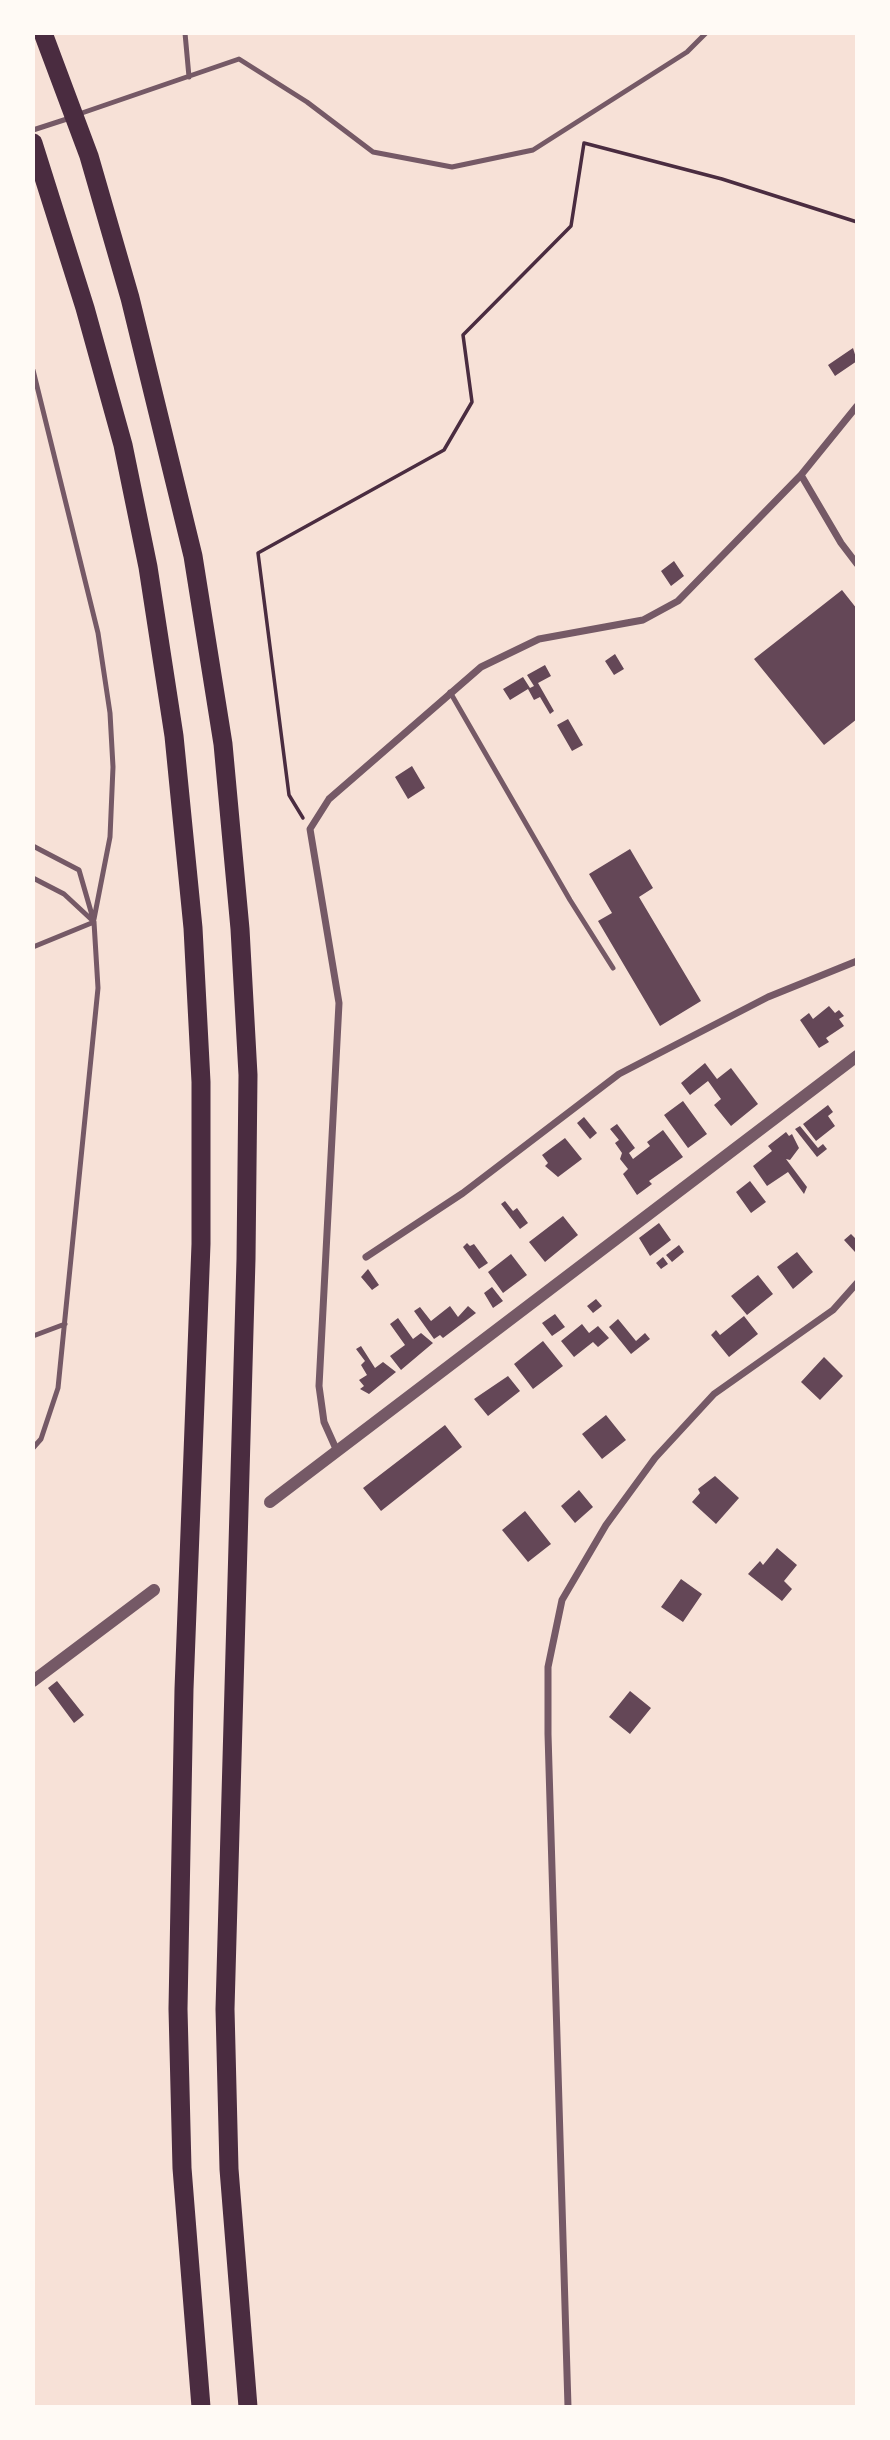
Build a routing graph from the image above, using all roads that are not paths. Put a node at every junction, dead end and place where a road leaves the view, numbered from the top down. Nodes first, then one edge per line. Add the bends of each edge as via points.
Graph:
1 (43, 33) edge
2 (185, 33) edge
3 (706, 33) edge
4 (189, 77) junction
5 (33, 130) edge
6 (33, 143) edge
7 (33, 370) edge
8 (857, 406) edge
9 (801, 475) junction
10 (857, 564) edge
11 (450, 692) junction
12 (33, 846) edge
13 (33, 878) edge
14 (94, 922) junction
15 (33, 947) edge
16 (857, 961) edge
17 (613, 968) dead end
18 (857, 1056) edge
19 (366, 1257) dead end
20 (857, 1283) edge
21 (65, 1324) junction
22 (33, 1336) edge
23 (33, 1448) edge
24 (337, 1451) junction
25 (270, 1502) dead end
26 (154, 1590) dead end
27 (33, 1681) edge
28 (201, 2407) edge
29 (248, 2407) edge
30 (568, 2407) edge

1 - 29 highway via 89,156 130,298 193,556 223,744 240,929 248,1074 246,1259 225,2009 229,2169
2 - 4 lane
3 - 4 lane via 687,52 533,150 452,167 373,152 239,59
4 - 5 lane
6 - 28 highway via 122,445 148,567 174,736 193,928 201,1082 201,1244 184,1689 178,2009 182,2168
7 - 14 lane via 97,633 110,713 110,838
8 - 9 street
9 - 10 street
9 - 11 street via 678,601 643,620 539,639 481,667
11 - 17 lane
11 - 24 street via 329,799 310,829 339,1003 320,1403
12 - 14 lane via 79,870
13 - 14 lane via 64,894
14 - 15 lane
14 - 21 lane via 98,988
16 - 19 street via 768,997 619,1074 463,1193
18 - 24 street
20 - 30 street via 833,1310 714,1394 654,1458 606,1525 562,1600 548,1667
21 - 22 lane
21 - 23 lane via 58,1388 41,1438
24 - 25 street
26 - 27 street

